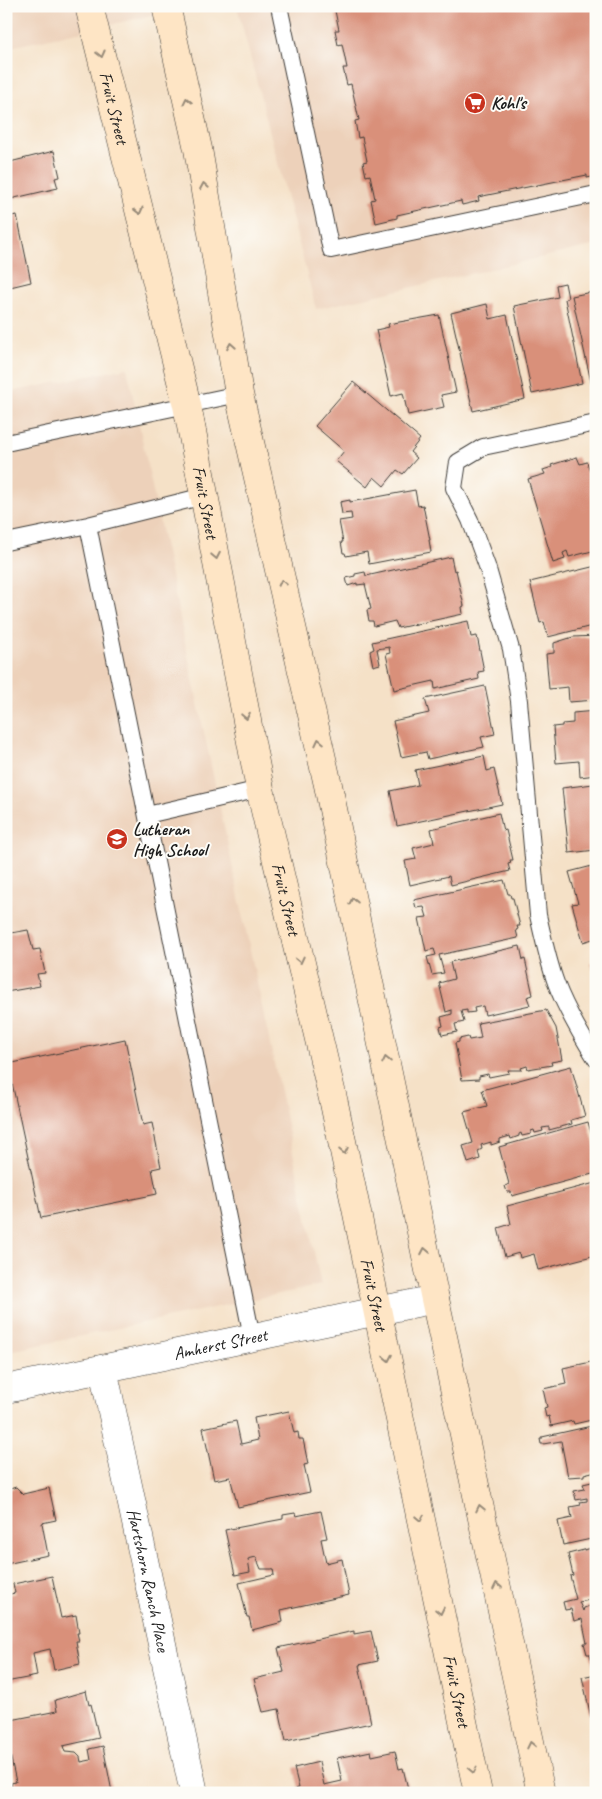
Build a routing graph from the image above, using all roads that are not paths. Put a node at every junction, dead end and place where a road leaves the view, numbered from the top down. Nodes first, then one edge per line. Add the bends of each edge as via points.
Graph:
1 (89, 6) edge
2 (166, 6) edge
3 (280, 6) edge
4 (596, 194) edge
5 (239, 394) junction
6 (186, 405) junction
7 (596, 424) edge
8 (6, 443) edge
9 (204, 496) junction
10 (88, 525) junction
11 (6, 542) edge
12 (260, 789) junction
13 (147, 816) junction
14 (596, 1059) edge
15 (434, 1299) junction
16 (378, 1311) junction
17 (252, 1337) junction
18 (103, 1369) junction
19 (6, 1389) edge
20 (194, 1793) edge
21 (478, 1793) edge
22 (541, 1793) edge

1 -> 6 main road, Fruit Street
5 -> 2 main road via 198,149
3 - 4 lane via 330,250
5 - 6 lane
15 -> 5 main road via 328,785
6 - 8 lane
6 - 9 main road, Fruit Street
7 - 14 lane via 483,447 458,462 454,488 487,566 511,649 519,701 538,915 545,949 576,1027
9 - 10 lane
9 -> 12 main road, Fruit Street
10 - 11 lane
10 - 13 lane
12 - 13 lane
12 -> 16 main road, Fruit Street via 334,1104
13 - 17 lane
15 - 16 street, Amherst Street
22 -> 15 main road
16 - 17 street, Amherst Street
16 -> 21 main road, Fruit Street
17 - 18 street, Amherst Street
18 - 19 street, Amherst Street
18 - 20 street, Hartshorn Ranch Place

